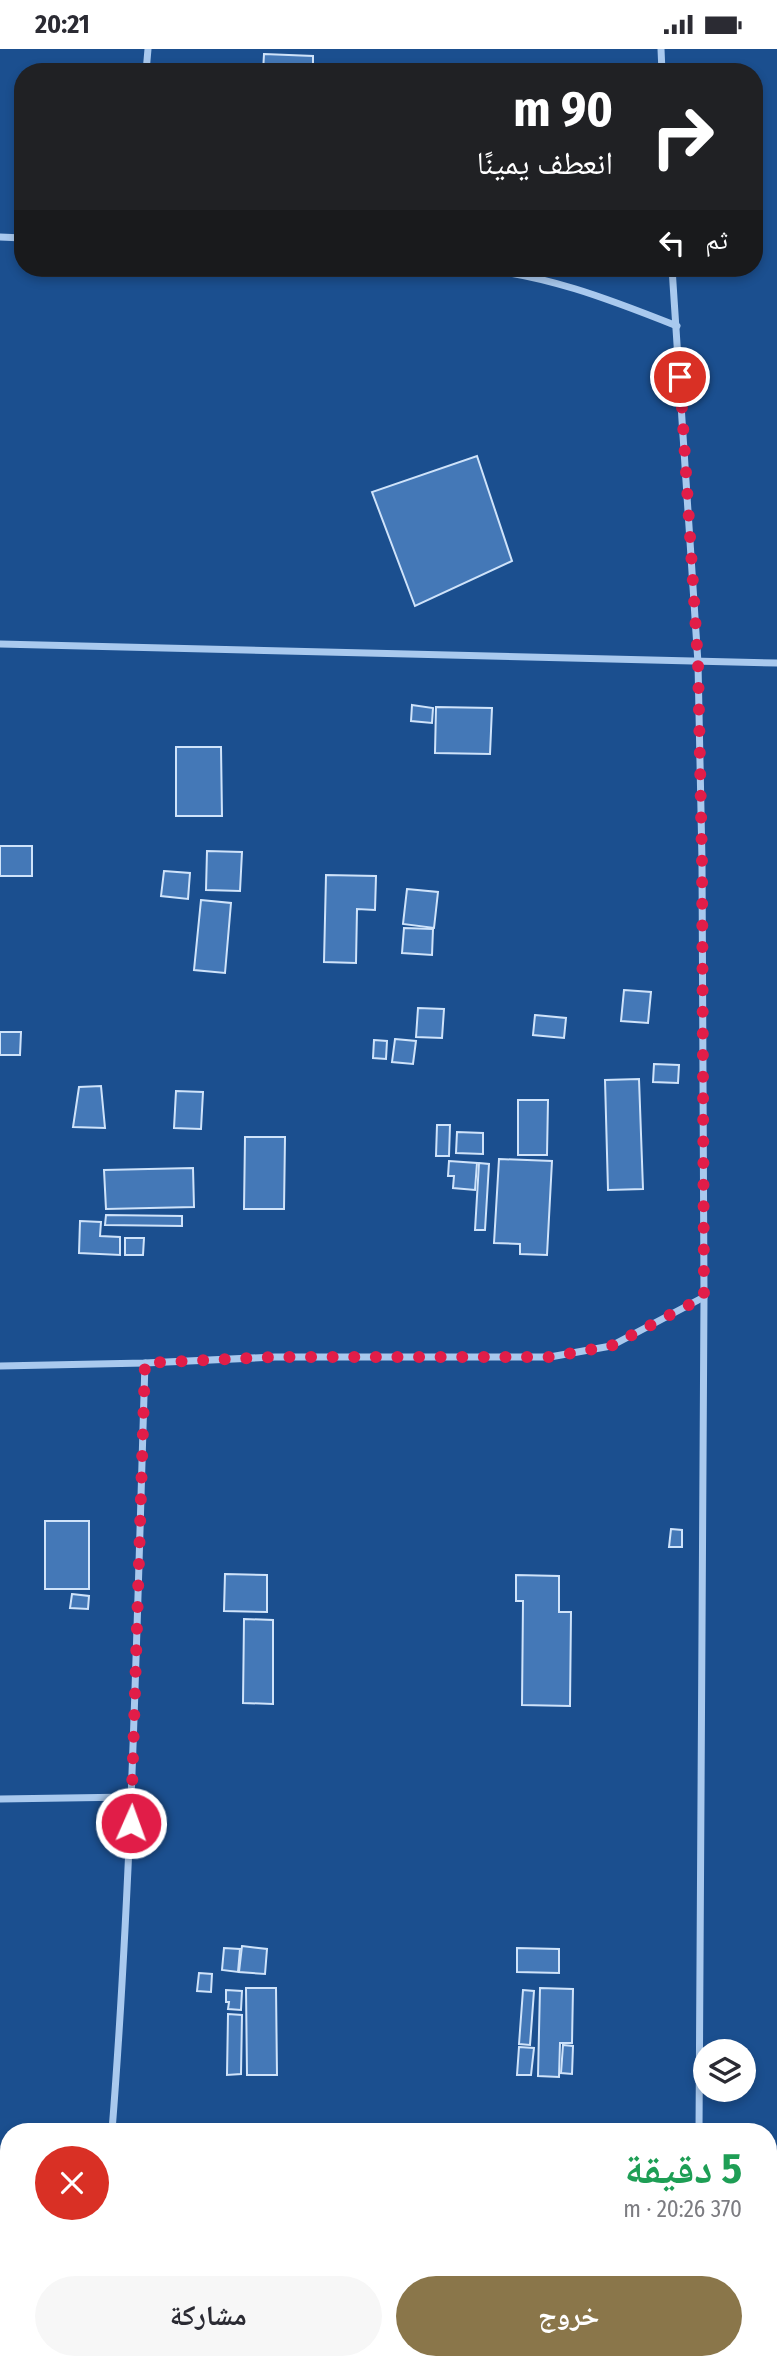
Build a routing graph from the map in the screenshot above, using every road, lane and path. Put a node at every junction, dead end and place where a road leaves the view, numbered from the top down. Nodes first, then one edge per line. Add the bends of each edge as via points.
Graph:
1 (539, 277) edge
2 (673, 277) edge
3 (677, 326) junction
4 (0, 644) edge
5 (698, 663) junction
6 (777, 663) edge
7 (704, 1297) junction
8 (145, 1363) junction
9 (0, 1366) edge
10 (132, 1797) junction
11 (0, 1799) edge
12 (113, 2123) edge
13 (699, 2123) edge

1 - 3 street
2 - 3 street
3 - 5 street
4 - 5 street
5 - 6 street
5 - 7 street
7 - 8 street via 611,1346 550,1357 275,1357
7 - 13 street
8 - 9 street
8 - 10 street
10 - 11 street
10 - 12 street

